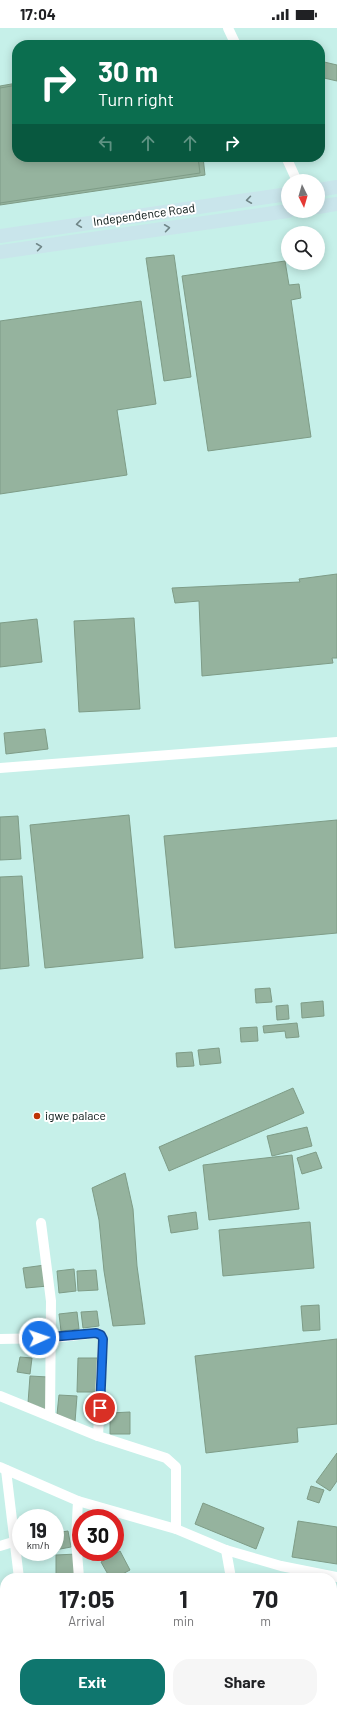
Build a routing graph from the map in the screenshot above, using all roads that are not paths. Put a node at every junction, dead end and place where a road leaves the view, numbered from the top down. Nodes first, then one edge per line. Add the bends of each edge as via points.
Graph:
1 (228, 28) edge
2 (234, 40) edge
3 (288, 162) edge
4 (294, 174) edge
5 (337, 187) edge
6 (325, 189) edge
7 (281, 195) edge
8 (337, 204) edge
9 (325, 205) edge
10 (281, 212) edge
11 (0, 236) edge
12 (0, 252) edge
13 (337, 742) edge
14 (0, 768) edge
15 (41, 1223) dead end
16 (52, 1338) junction
17 (0, 1339) edge
18 (0, 1396) edge
19 (50, 1416) junction
20 (98, 1436) junction
21 (3, 1469) edge
22 (78, 1500) junction
23 (176, 1529) junction
24 (12, 1535) edge
25 (12, 1542) edge
26 (0, 1546) edge
27 (226, 1550) junction
28 (16, 1561) edge
29 (18, 1573) edge
30 (79, 1573) edge
31 (230, 1573) edge
32 (317, 1573) edge

1 - 2 street
3 - 4 street
5 - 6 main road
7 -> 11 main road, Independence Road
8 - 9 main road
12 -> 10 main road, Independence Road
13 - 14 street
15 - 16 street via 51,1301
16 - 17 street
16 - 19 street
16 - 20 street via 96,1333 103,1339
18 - 19 street
19 - 20 street
20 - 23 street via 166,1458 176,1467
21 - 22 street
21 - 24 street
22 - 23 street
22 - 30 street via 76,1539
23 - 27 street
25 - 26 street
27 - 31 street
27 - 32 street
28 - 29 street

